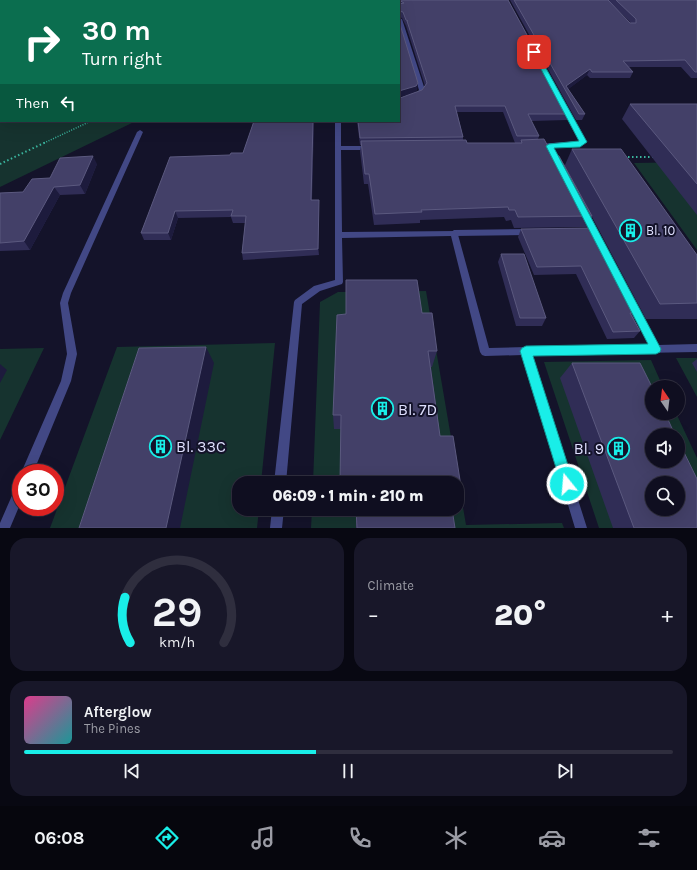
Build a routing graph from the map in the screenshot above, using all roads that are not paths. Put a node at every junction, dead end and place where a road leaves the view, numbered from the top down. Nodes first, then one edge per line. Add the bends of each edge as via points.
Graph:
1 (400, 20) edge
2 (400, 101) edge
3 (561, 101) edge
4 (338, 122) edge
5 (140, 132) dead end
6 (534, 146) edge
7 (549, 146) junction
8 (338, 148) junction
9 (377, 148) edge
10 (562, 171) edge
11 (580, 204) edge
12 (540, 232) edge
13 (454, 233) junction
14 (339, 235) junction
15 (602, 245) edge
16 (631, 300) edge
17 (697, 348) edge
18 (656, 349) junction
19 (526, 351) junction
20 (31, 464) edge
21 (281, 476) edge
22 (12, 509) edge
23 (277, 516) edge
24 (4, 528) edge
25 (276, 528) edge
26 (581, 528) edge

1 - 2 street via 422,90 418,95
3 - 7 street via 583,142
4 - 8 street
5 - 20 street via 67,293 64,303 72,354 66,381
6 - 7 street
7 - 10 street
8 - 9 street
8 - 14 street
11 - 15 street via 590,231
12 - 13 street
13 - 14 street
13 - 19 street via 484,352
14 - 21 street via 339,282 317,288 298,302
16 - 18 street
17 - 18 street
18 - 19 street
19 - 26 street
22 - 24 street
23 - 25 street

